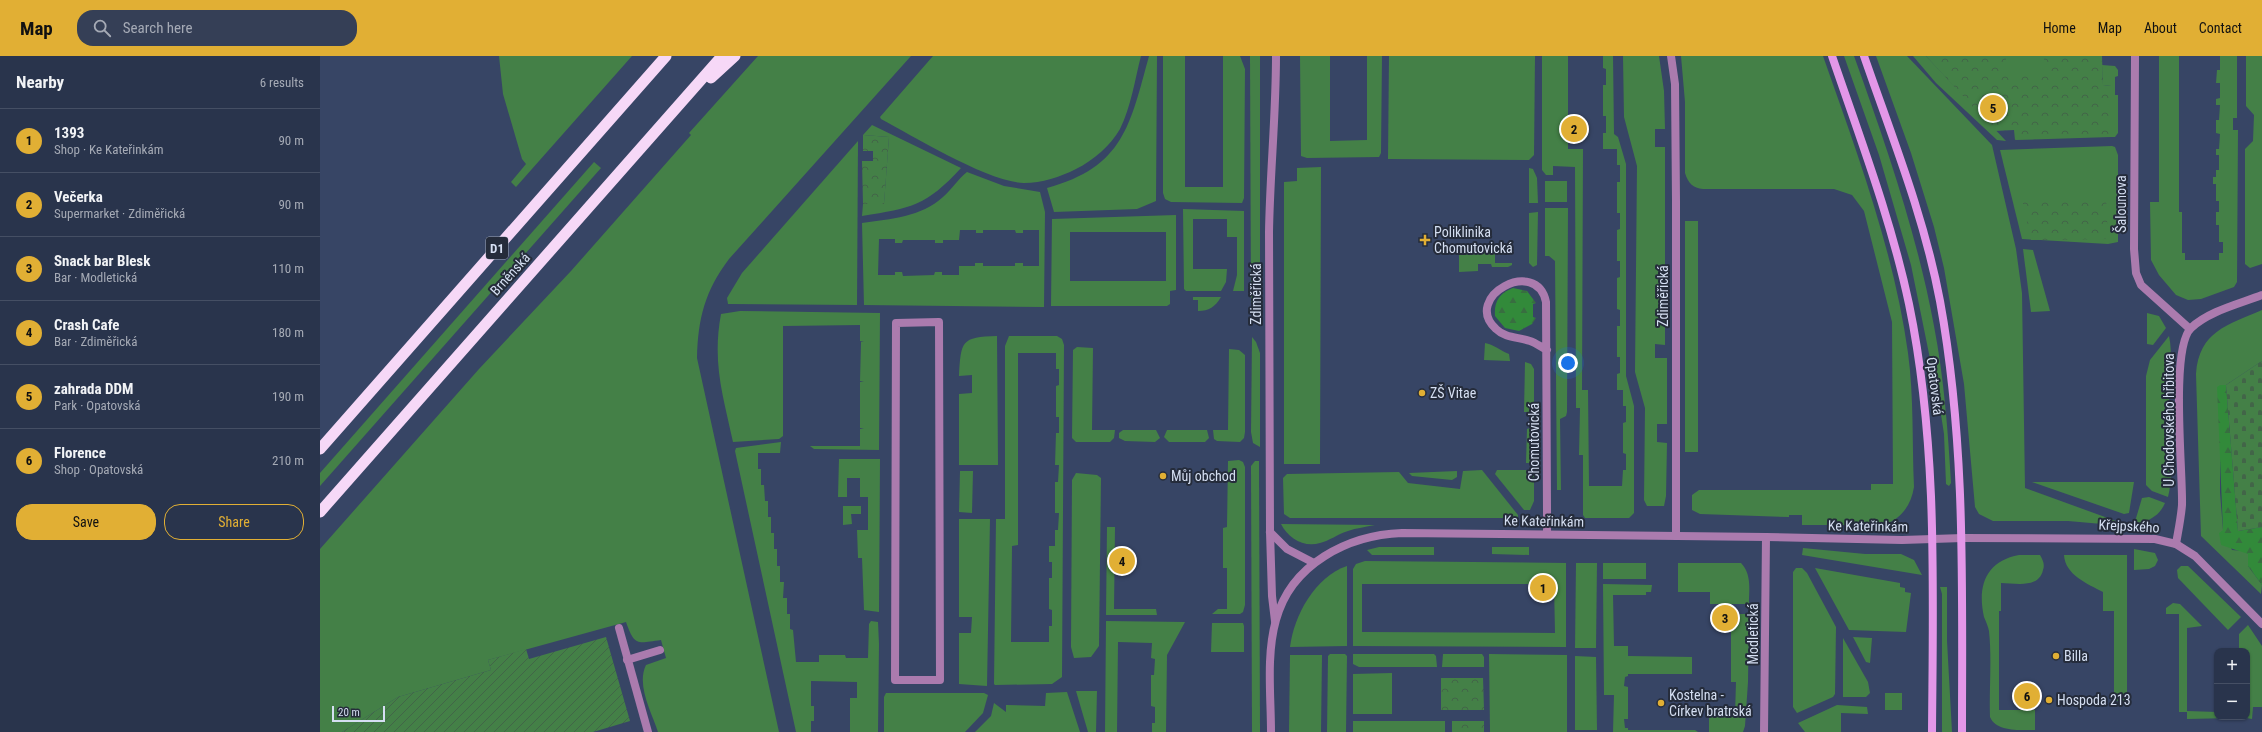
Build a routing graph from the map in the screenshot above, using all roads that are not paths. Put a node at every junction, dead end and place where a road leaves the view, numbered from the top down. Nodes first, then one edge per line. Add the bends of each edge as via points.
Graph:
1 (666, 56) edge
2 (722, 56) edge
3 (735, 56) edge
4 (1276, 56) edge
5 (1671, 56) edge
6 (1832, 56) edge
7 (1864, 56) edge
8 (2135, 56) edge
9 (668, 118) junction
10 (2262, 295) edge
11 (939, 322) joint
12 (2190, 329) junction
13 (1547, 350) junction
14 (320, 449) edge
15 (320, 512) edge
16 (1270, 532) junction
17 (1547, 533) junction
18 (1676, 536) junction
19 (1766, 536) junction
20 (1963, 538) junction
21 (1932, 539) junction
22 (2176, 544) junction
23 (1314, 564) junction
24 (1275, 621) junction
25 (2262, 624) edge
26 (618, 628) dead end
27 (660, 650) dead end
28 (627, 660) junction
29 (648, 732) edge
30 (1271, 732) edge
31 (1764, 732) edge
32 (1932, 732) edge
33 (1962, 732) edge

1 - 14 highway, D1
2 - 9 highway, Brněnská
3 - 9 highway
4 - 16 street, Zdiměřická via 1276,115 1270,184
5 - 18 street, Zdiměřická via 1675,84
6 - 21 main road, Opatovská via 1886,215 1909,304 1926,419
7 - 20 main road, Opatovská via 1919,212 1940,300 1955,401
8 - 12 street, Šalounova via 2136,273 2141,286
9 - 15 highway, Brněnská
10 - 12 street via 2208,317
11 - 11 street via 896,323 895,680 940,680
12 - 22 street, U Chodovského hřbitova via 2184,339 2180,364 2182,507
13 - 13 street, Chomutovická via 1530,341 1503,335 1493,326 1488,316 1489,306 1492,297 1502,286 1515,282 1526,283 1536,286 1544,294
13 - 17 street, Chomutovická
16 - 23 street via 1287,549
16 - 24 street, Zdiměřická
17 - 18 street, Ke Kateřinkám
17 - 23 street, Ke Kateřinkám via 1385,534 1346,544
18 - 19 street, Ke Kateřinkám
19 - 21 street, Ke Kateřinkám
19 - 31 street, Modletická
20 - 21 street, Ke Kateřinkám
20 - 22 street, Křejpského via 2130,538 2155,539
20 - 33 main road, Opatovská
21 - 32 main road, Opatovská
22 - 25 street, Křejpského via 2195,556
23 - 24 street, Ke Kateřinkám via 1287,594
24 - 30 street, Ke Kateřinkám via 1271,651
26 - 28 street
27 - 28 street
28 - 29 street

